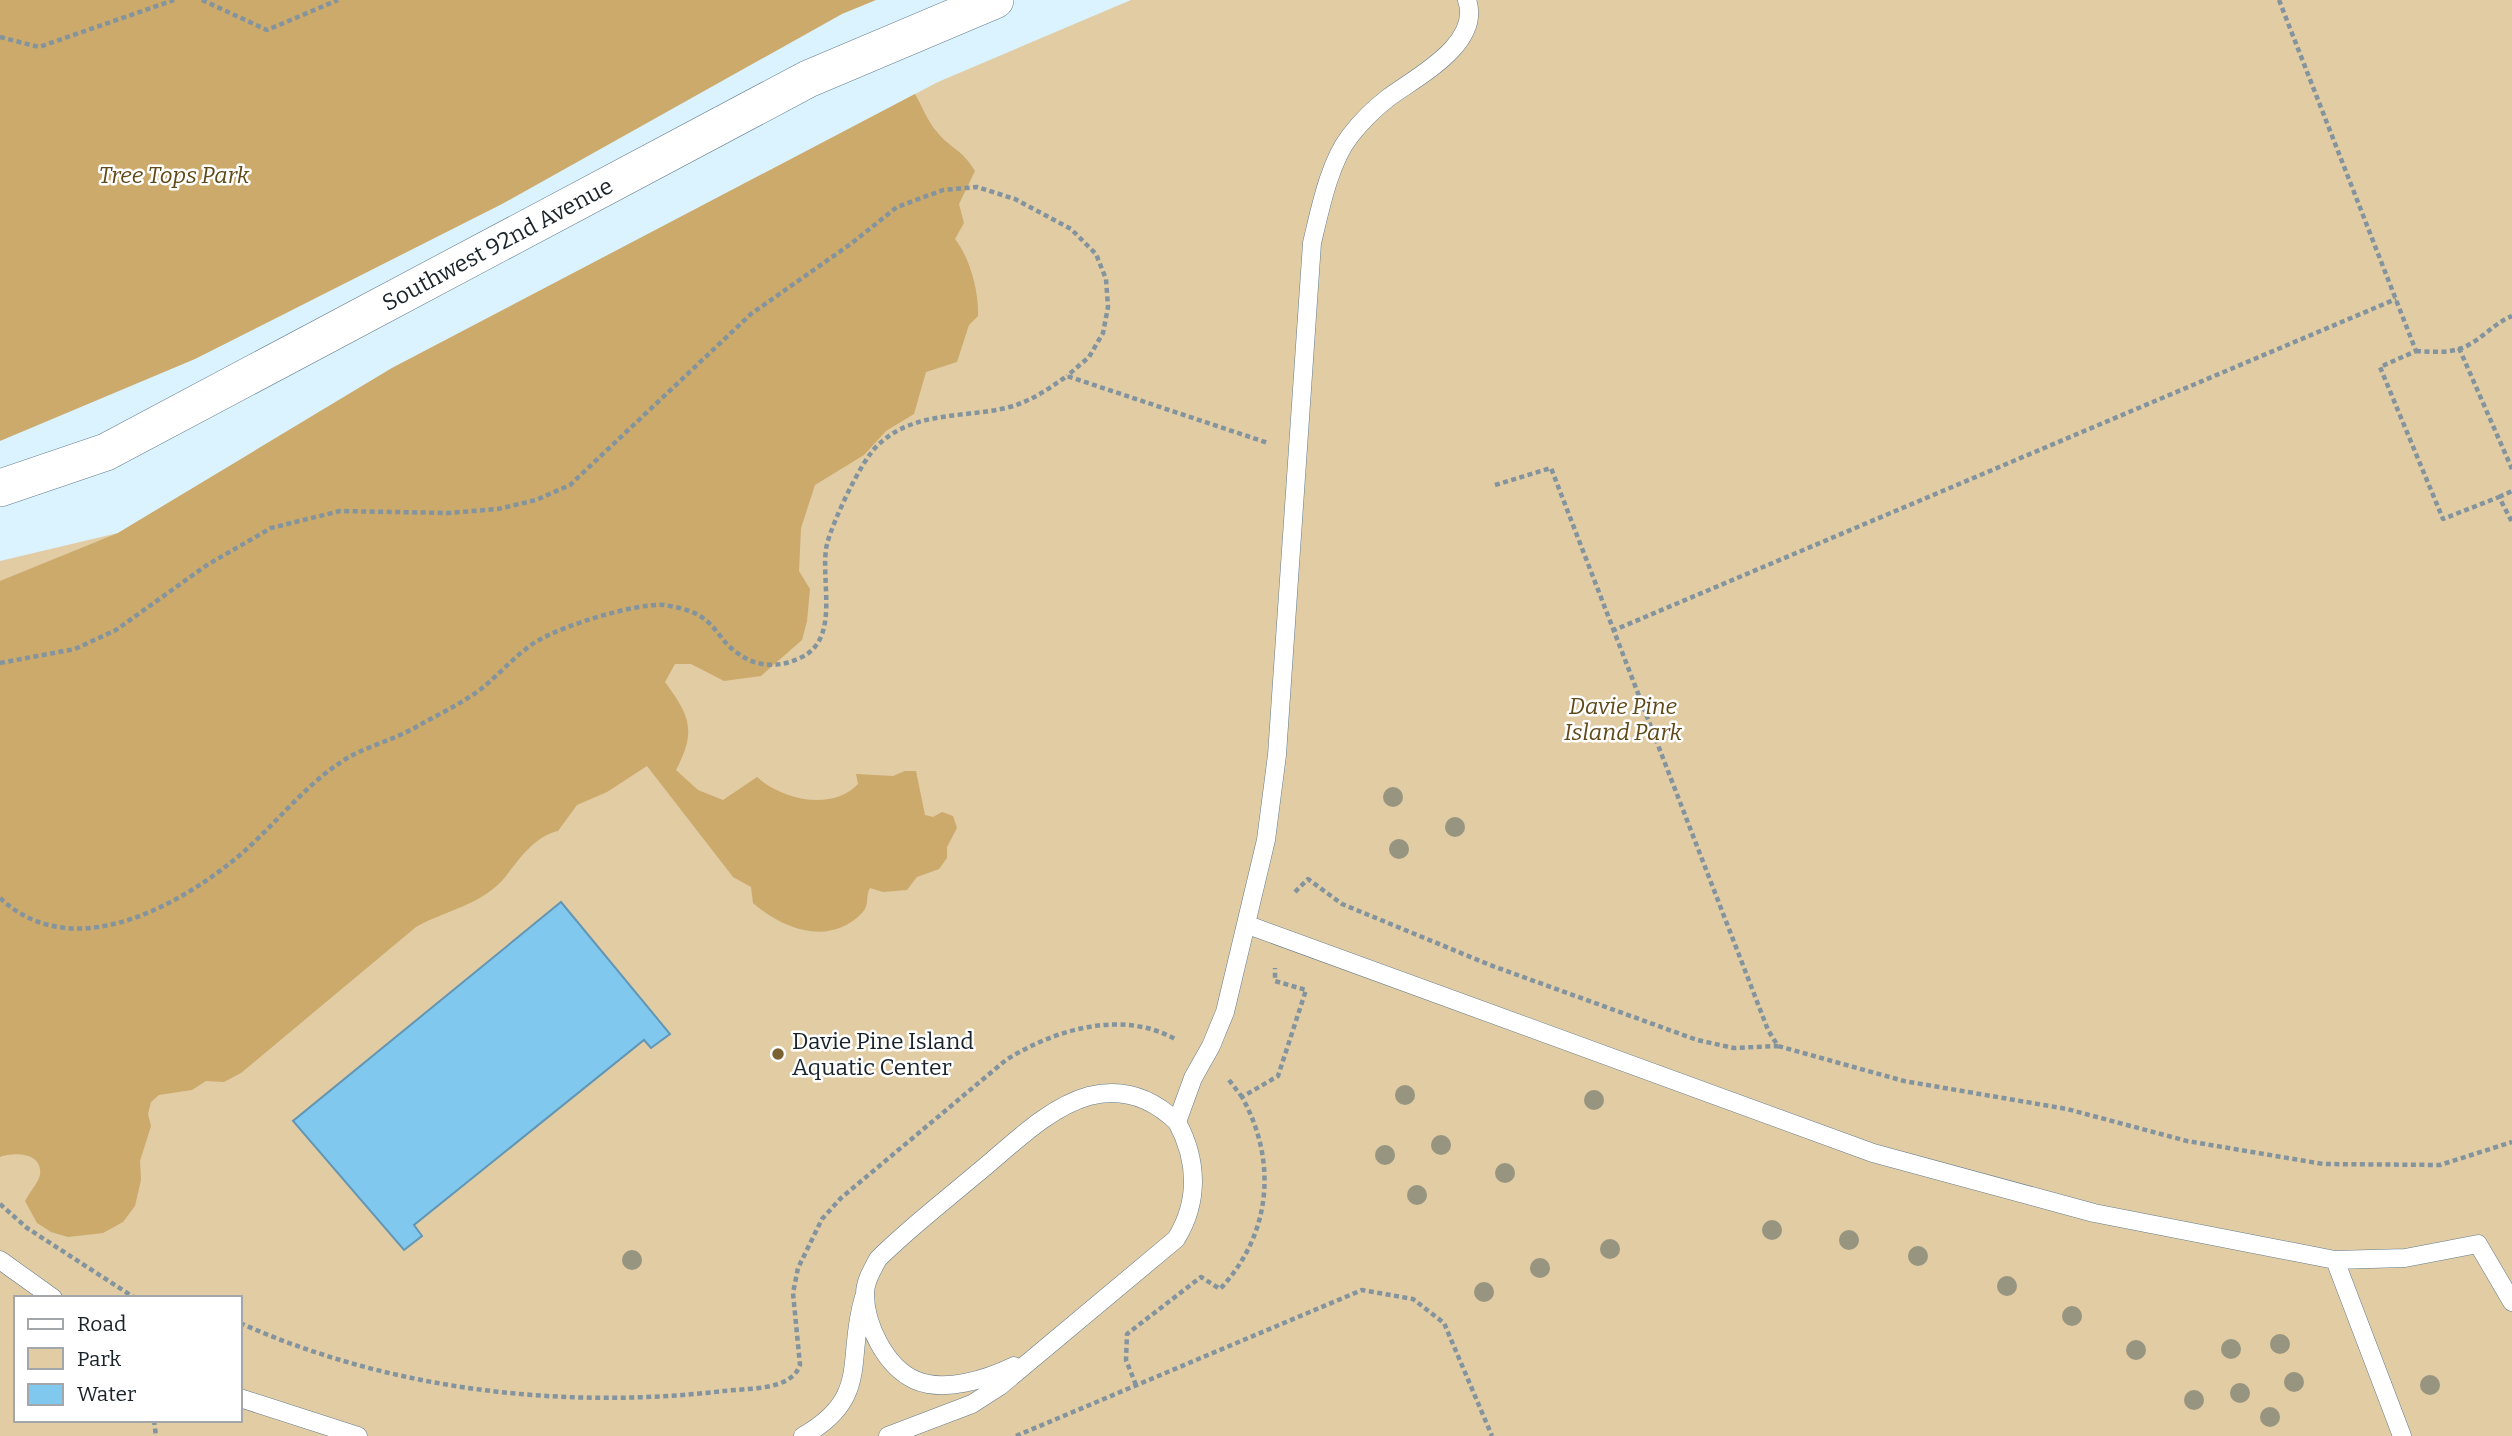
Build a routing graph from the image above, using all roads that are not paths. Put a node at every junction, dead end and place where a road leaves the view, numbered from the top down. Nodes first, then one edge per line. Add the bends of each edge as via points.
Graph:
1 (995, 0) edge
2 (1467, 0) edge
3 (0, 488) edge
4 (1248, 925) junction
5 (1177, 1122) junction
6 (0, 1259) edge
7 (2335, 1260) junction
8 (864, 1293) junction
9 (50, 1296) edge
10 (2512, 1302) edge
11 (1028, 1359) junction
12 (242, 1399) edge
13 (358, 1436) edge
14 (803, 1436) edge
15 (888, 1436) edge
16 (2402, 1436) edge

1 - 3 street, Southwest 92nd Avenue via 808,79 106,452
2 - 4 lane via 1471,9 1461,39 1431,70 1387,99 1349,138 1324,192 1312,243 1278,755
4 - 5 lane via 1225,1012
4 - 7 lane via 1873,1153 2094,1213
5 - 8 lane via 1154,1102 1112,1093 1064,1108 1023,1136 895,1242 878,1259
5 - 11 lane via 1195,1178 1186,1222 1176,1239
6 - 9 lane
7 - 10 lane via 2405,1258 2478,1244
7 - 16 lane
8 - 11 lane via 874,1332 886,1353 915,1380 957,1384 1002,1372
8 - 14 lane via 849,1391 828,1419
11 - 15 lane via 1000,1386 972,1404
12 - 13 lane

